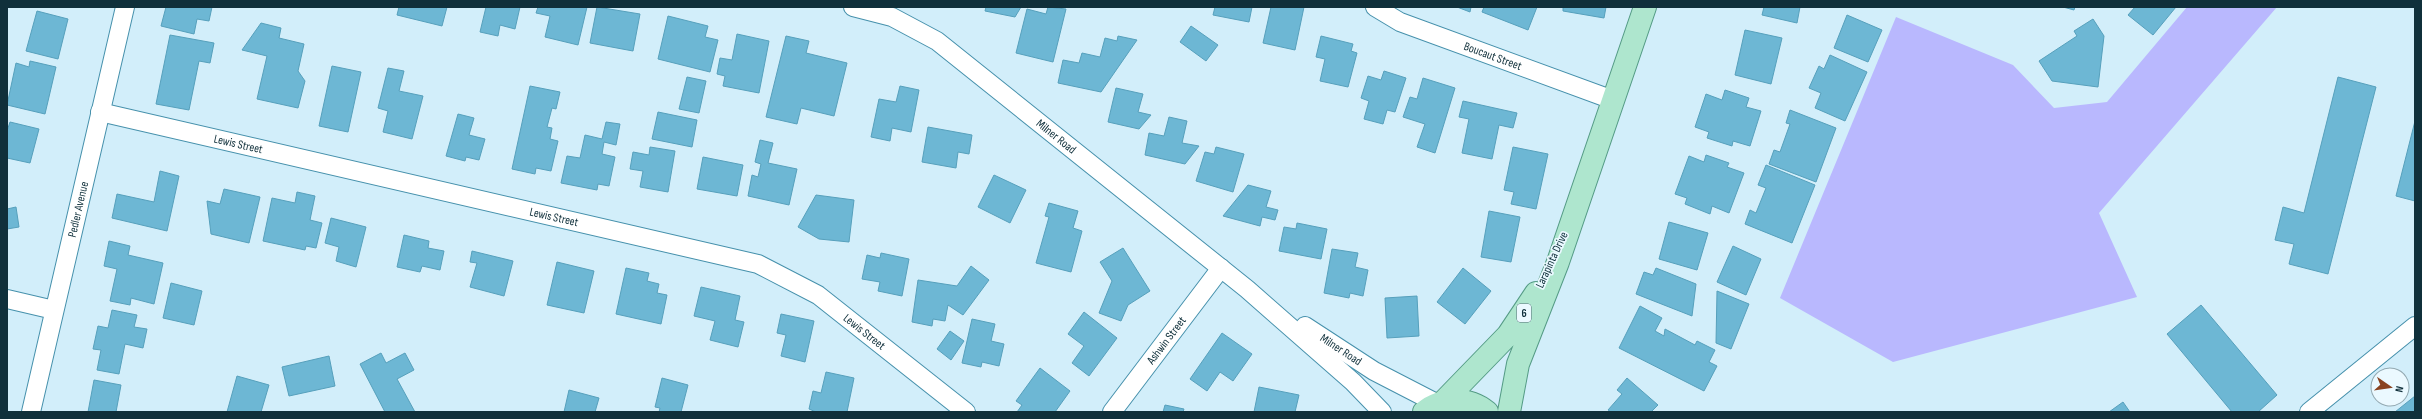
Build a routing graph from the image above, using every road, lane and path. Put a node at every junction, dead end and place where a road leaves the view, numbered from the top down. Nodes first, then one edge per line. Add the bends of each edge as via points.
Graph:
1 (125, 7) edge
2 (853, 7) edge
3 (1375, 7) edge
4 (1645, 7) edge
5 (1613, 100) junction
6 (100, 112) junction
7 (1577, 206) junction
8 (1221, 268) junction
9 (1247, 289) junction
10 (7, 299) edge
11 (54, 310) junction
12 (2415, 326) edge
13 (1435, 406) edge
14 (31, 412) edge
15 (966, 412) edge
16 (1112, 412) edge
17 (1382, 412) edge
18 (1487, 412) edge
19 (1509, 412) edge
20 (2309, 412) edge

1 - 6 street, Pedler Avenue
2 - 8 street, Milner Road via 892,17 938,41
3 - 5 street, Boucaut Street via 1400,22
4 - 5 main road, Larapinta Drive / 6
5 - 7 main road, Larapinta Drive / 6
6 - 11 street, Pedler Avenue
6 - 15 street, Lewis Street via 758,264 818,295
7 - 13 main road, Larapinta Drive / 6 via 1547,275 1529,306 1508,335
7 - 19 main road, Larapinta Drive / 6 via 1518,364
8 - 9 street, Milner Road
8 - 16 street, Ashwin Street
9 - 13 street, Milner Road via 1364,365
9 - 17 street, Milner Road via 1353,382
10 - 11 street
11 - 14 street, Pedler Avenue
12 - 20 street
13 - 18 main road via 1468,402

